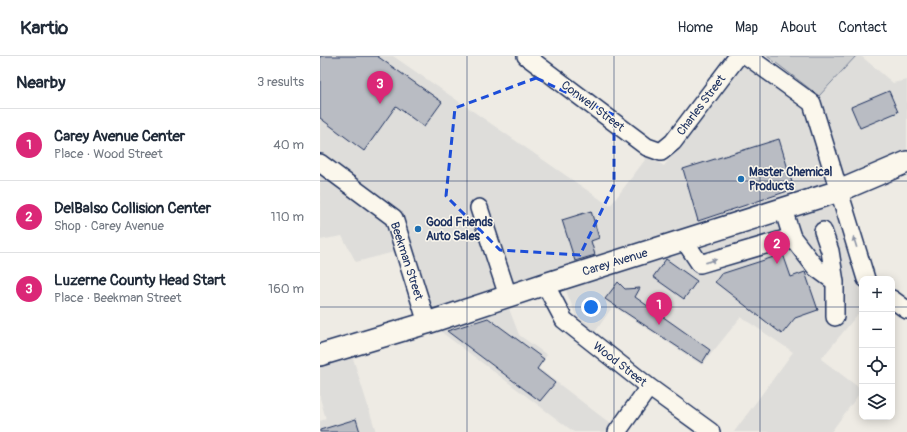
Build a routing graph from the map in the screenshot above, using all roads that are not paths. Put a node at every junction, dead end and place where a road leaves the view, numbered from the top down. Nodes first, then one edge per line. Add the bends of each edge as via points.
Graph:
1 (526, 56) edge
2 (738, 56) edge
3 (748, 56) edge
4 (661, 152) joint
5 (907, 162) edge
6 (320, 163) edge
7 (839, 191) junction
8 (479, 208) dead end
9 (783, 209) junction
10 (823, 231) dead end
11 (792, 237) junction
12 (684, 240) junction
13 (865, 276) edge
14 (835, 282) junction
15 (545, 284) junction
16 (508, 296) junction
17 (895, 301) edge
18 (907, 310) edge
19 (835, 317) dead end
20 (427, 323) junction
21 (320, 355) edge
22 (649, 387) junction
23 (617, 432) edge
24 (711, 432) edge

1 - 4 street, Conwell Street via 648,147
2 - 4 street, Charles Street via 673,142
3 - 7 street via 812,103
5 - 7 main road, Carey Avenue
6 - 20 street, Beekman Street via 394,218
7 - 9 main road, Carey Avenue
13 -> 7 street
8 - 16 street
9 - 11 street
9 - 12 main road, Carey Avenue
10 - 14 street via 830,251
12 -> 11 street via 700,264
11 - 14 street via 816,268
12 - 15 main road, Carey Avenue
14 - 19 street
15 - 16 main road, Carey Avenue
15 - 22 street, Wood Street via 564,320
16 - 20 main road, Carey Avenue
17 - 18 street
20 - 21 main road, Carey Avenue
22 - 23 street
22 - 24 street, Wood Street

